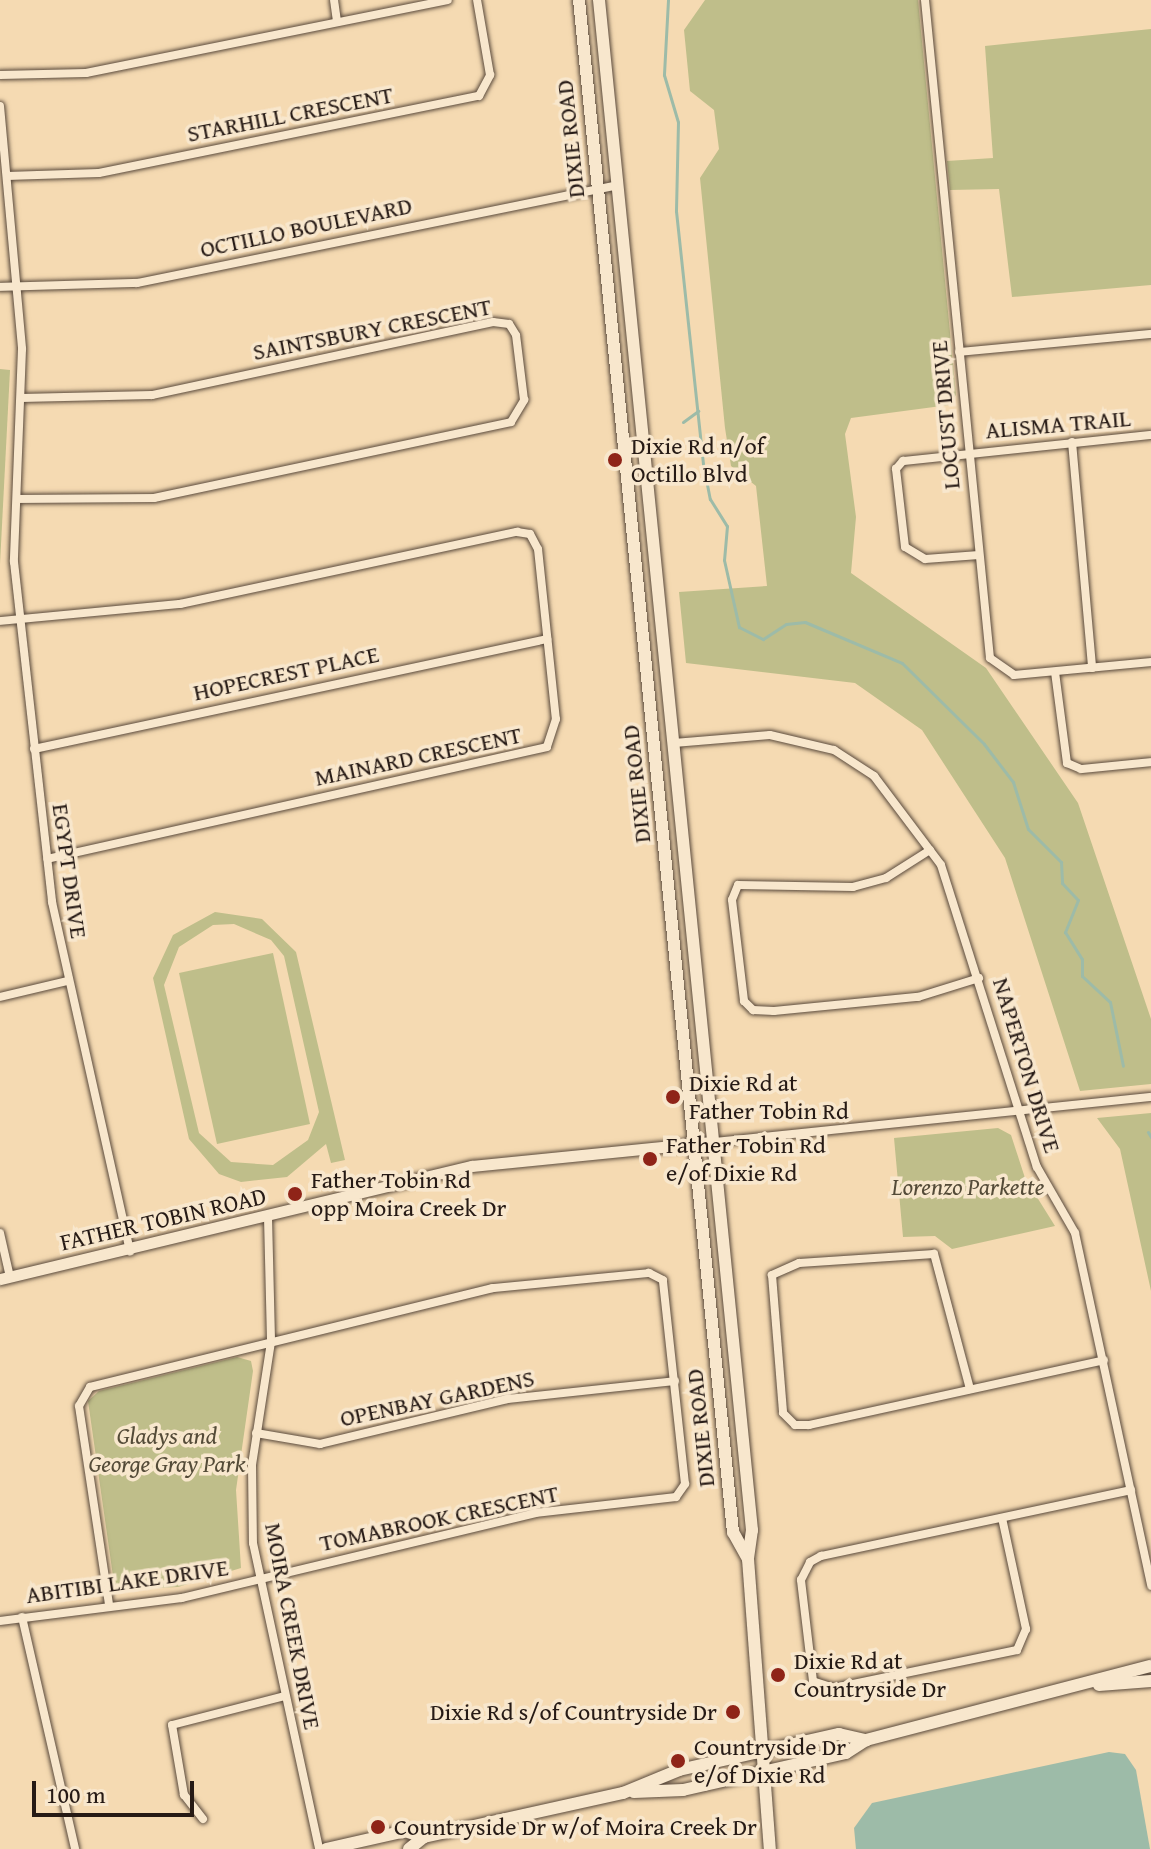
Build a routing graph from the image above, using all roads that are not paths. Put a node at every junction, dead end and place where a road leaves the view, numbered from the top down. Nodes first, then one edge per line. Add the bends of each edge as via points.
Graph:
1 (334, 0) edge
2 (448, 0) edge
3 (477, 0) edge
4 (579, 0) edge
5 (599, 0) edge
6 (925, 0) edge
7 (337, 22) junction
8 (0, 75) edge
9 (0, 106) edge
10 (7, 176) junction
11 (617, 185) junction
12 (597, 187) junction
13 (0, 287) edge
14 (17, 287) junction
15 (1151, 334) edge
16 (959, 352) junction
17 (21, 398) junction
18 (1151, 435) edge
19 (1072, 442) junction
20 (968, 452) junction
21 (17, 499) junction
22 (979, 555) junction
23 (21, 619) junction
24 (0, 621) edge
25 (547, 639) junction
26 (1151, 662) edge
27 (1092, 668) junction
28 (1055, 672) junction
29 (674, 743) junction
30 (34, 749) junction
31 (1151, 762) edge
32 (930, 850) junction
33 (47, 859) junction
34 (979, 978) junction
35 (67, 981) junction
36 (0, 997) edge
37 (1151, 1097) edge
38 (1020, 1111) junction
39 (714, 1142) junction
40 (694, 1143) junction
41 (268, 1217) junction
42 (0, 1233) edge
43 (130, 1251) junction
44 (5, 1278) edge
45 (271, 1342) junction
46 (1104, 1360) junction
47 (675, 1381) junction
48 (970, 1389) junction
49 (256, 1433) junction
50 (1131, 1490) junction
51 (1002, 1518) junction
52 (748, 1559) junction
53 (259, 1579) junction
54 (1151, 1586) edge
55 (109, 1604) junction
56 (22, 1617) junction
57 (0, 1621) edge
58 (1151, 1666) edge
59 (1151, 1681) edge
60 (1099, 1685) junction
61 (285, 1696) junction
62 (866, 1740) junction
63 (764, 1751) junction
64 (765, 1772) junction
65 (623, 1793) junction
66 (203, 1819) dead end
67 (424, 1837) junction
68 (75, 1849) edge
69 (319, 1849) edge
70 (326, 1849) edge
71 (409, 1849) edge
72 (770, 1849) edge

1 - 7 street
2 - 7 street
3 - 10 street, STARHILL CRESCENT via 490,75 479,96 99,173
4 - 12 main road, DIXIE ROAD
5 - 11 main road, DIXIE ROAD
6 - 16 street, LOCUST DRIVE
7 - 8 street via 86,73
9 - 10 street, EGYPT DRIVE
10 - 14 street, EGYPT DRIVE
11 - 12 street, OCTILLO BOULEVARD
11 - 29 main road, DIXIE ROAD
12 - 14 street, OCTILLO BOULEVARD via 137,283
12 - 40 main road, DIXIE ROAD
13 - 14 street, OCTILLO BOULEVARD
14 - 17 street, EGYPT DRIVE
15 - 16 street
16 - 20 street, LOCUST DRIVE
17 - 21 street, EGYPT DRIVE
17 - 21 street, SAINTSBURY CRESCENT via 152,395 493,322 509,324 516,335 524,400 511,422 154,498
18 - 19 street, ALISMA TRAIL
19 - 20 street, ALISMA TRAIL
19 - 27 street
20 - 22 street, LOCUST DRIVE
20 - 22 street, ALISMA TRAIL via 899,465 902,539 925,559
21 - 23 street, EGYPT DRIVE
22 - 28 street, LOCUST DRIVE via 990,658 1014,675
23 - 24 street
23 - 25 street, MAINARD CRESCENT via 180,604 521,531 538,549
23 - 30 street, EGYPT DRIVE
25 - 30 street, HOPECREST PLACE
25 - 33 street, MAINARD CRESCENT via 555,731 541,750
26 - 27 street, LOCUST DRIVE
27 - 28 street, LOCUST DRIVE
28 - 31 street via 1067,763 1081,769
29 - 32 street, NAPERTON DRIVE via 770,735 820,744 874,776
29 - 39 main road, DIXIE ROAD
30 - 33 street, EGYPT DRIVE
32 - 34 street, NAPERTON DRIVE
32 - 34 street via 886,878 853,887 738,885 732,900 744,1001 753,1010 774,1011 932,995
33 - 35 street, EGYPT DRIVE
34 - 38 street, NAPERTON DRIVE
35 - 36 street
35 - 43 street, EGYPT DRIVE
37 - 38 street
38 - 39 street
38 - 46 street, NAPERTON DRIVE via 1037,1167 1075,1233
39 - 40 street, FATHER TOBIN ROAD
39 - 52 main road, DIXIE ROAD via 752,1530
40 - 41 street, FATHER TOBIN ROAD via 472,1166
40 - 52 main road, DIXIE ROAD via 733,1532
41 - 43 street, FATHER TOBIN ROAD
41 - 45 street, MOIRA CREEK DRIVE
42 - 44 street
43 - 44 street, FATHER TOBIN ROAD
45 - 47 street, TOMABROOK CRESCENT via 493,1288 649,1273 665,1288
45 - 49 street, MOIRA CREEK DRIVE
45 - 55 street, TOMABROOK CRESCENT via 96,1385 81,1395
46 - 48 street
46 - 50 street, NAPERTON DRIVE
47 - 49 street, OPENBAY GARDENS via 507,1399 320,1444
47 - 53 street, TOMABROOK CRESCENT via 685,1484 676,1497 526,1514
48 - 48 street via 934,1254 786,1265 772,1275 789,1422 809,1425
49 - 53 street, MOIRA CREEK DRIVE via 251,1510
50 - 51 street
50 - 54 street, NAPERTON DRIVE
51 - 51 street via 806,1566 801,1580 813,1681 834,1688 1017,1650 1026,1629
52 - 63 main road, DIXIE ROAD
53 - 55 street, ABITIBI LAKE DRIVE via 182,1598
53 - 61 street, MOIRA CREEK DRIVE
55 - 56 street, ABITIBI LAKE DRIVE
56 - 57 street, ABITIBI LAKE DRIVE
56 - 68 street
58 - 60 main road
59 - 60 main road
60 - 62 main road
61 - 66 street via 172,1725 184,1795
61 - 69 street, MOIRA CREEK DRIVE
62 - 63 main road via 839,1734
62 - 64 main road via 846,1753
63 - 64 main road, DIXIE ROAD
63 - 65 main road
64 - 65 main road via 683,1790
64 - 72 main road, DIXIE ROAD
65 - 67 main road
67 - 70 main road via 405,1831
67 - 71 main road

